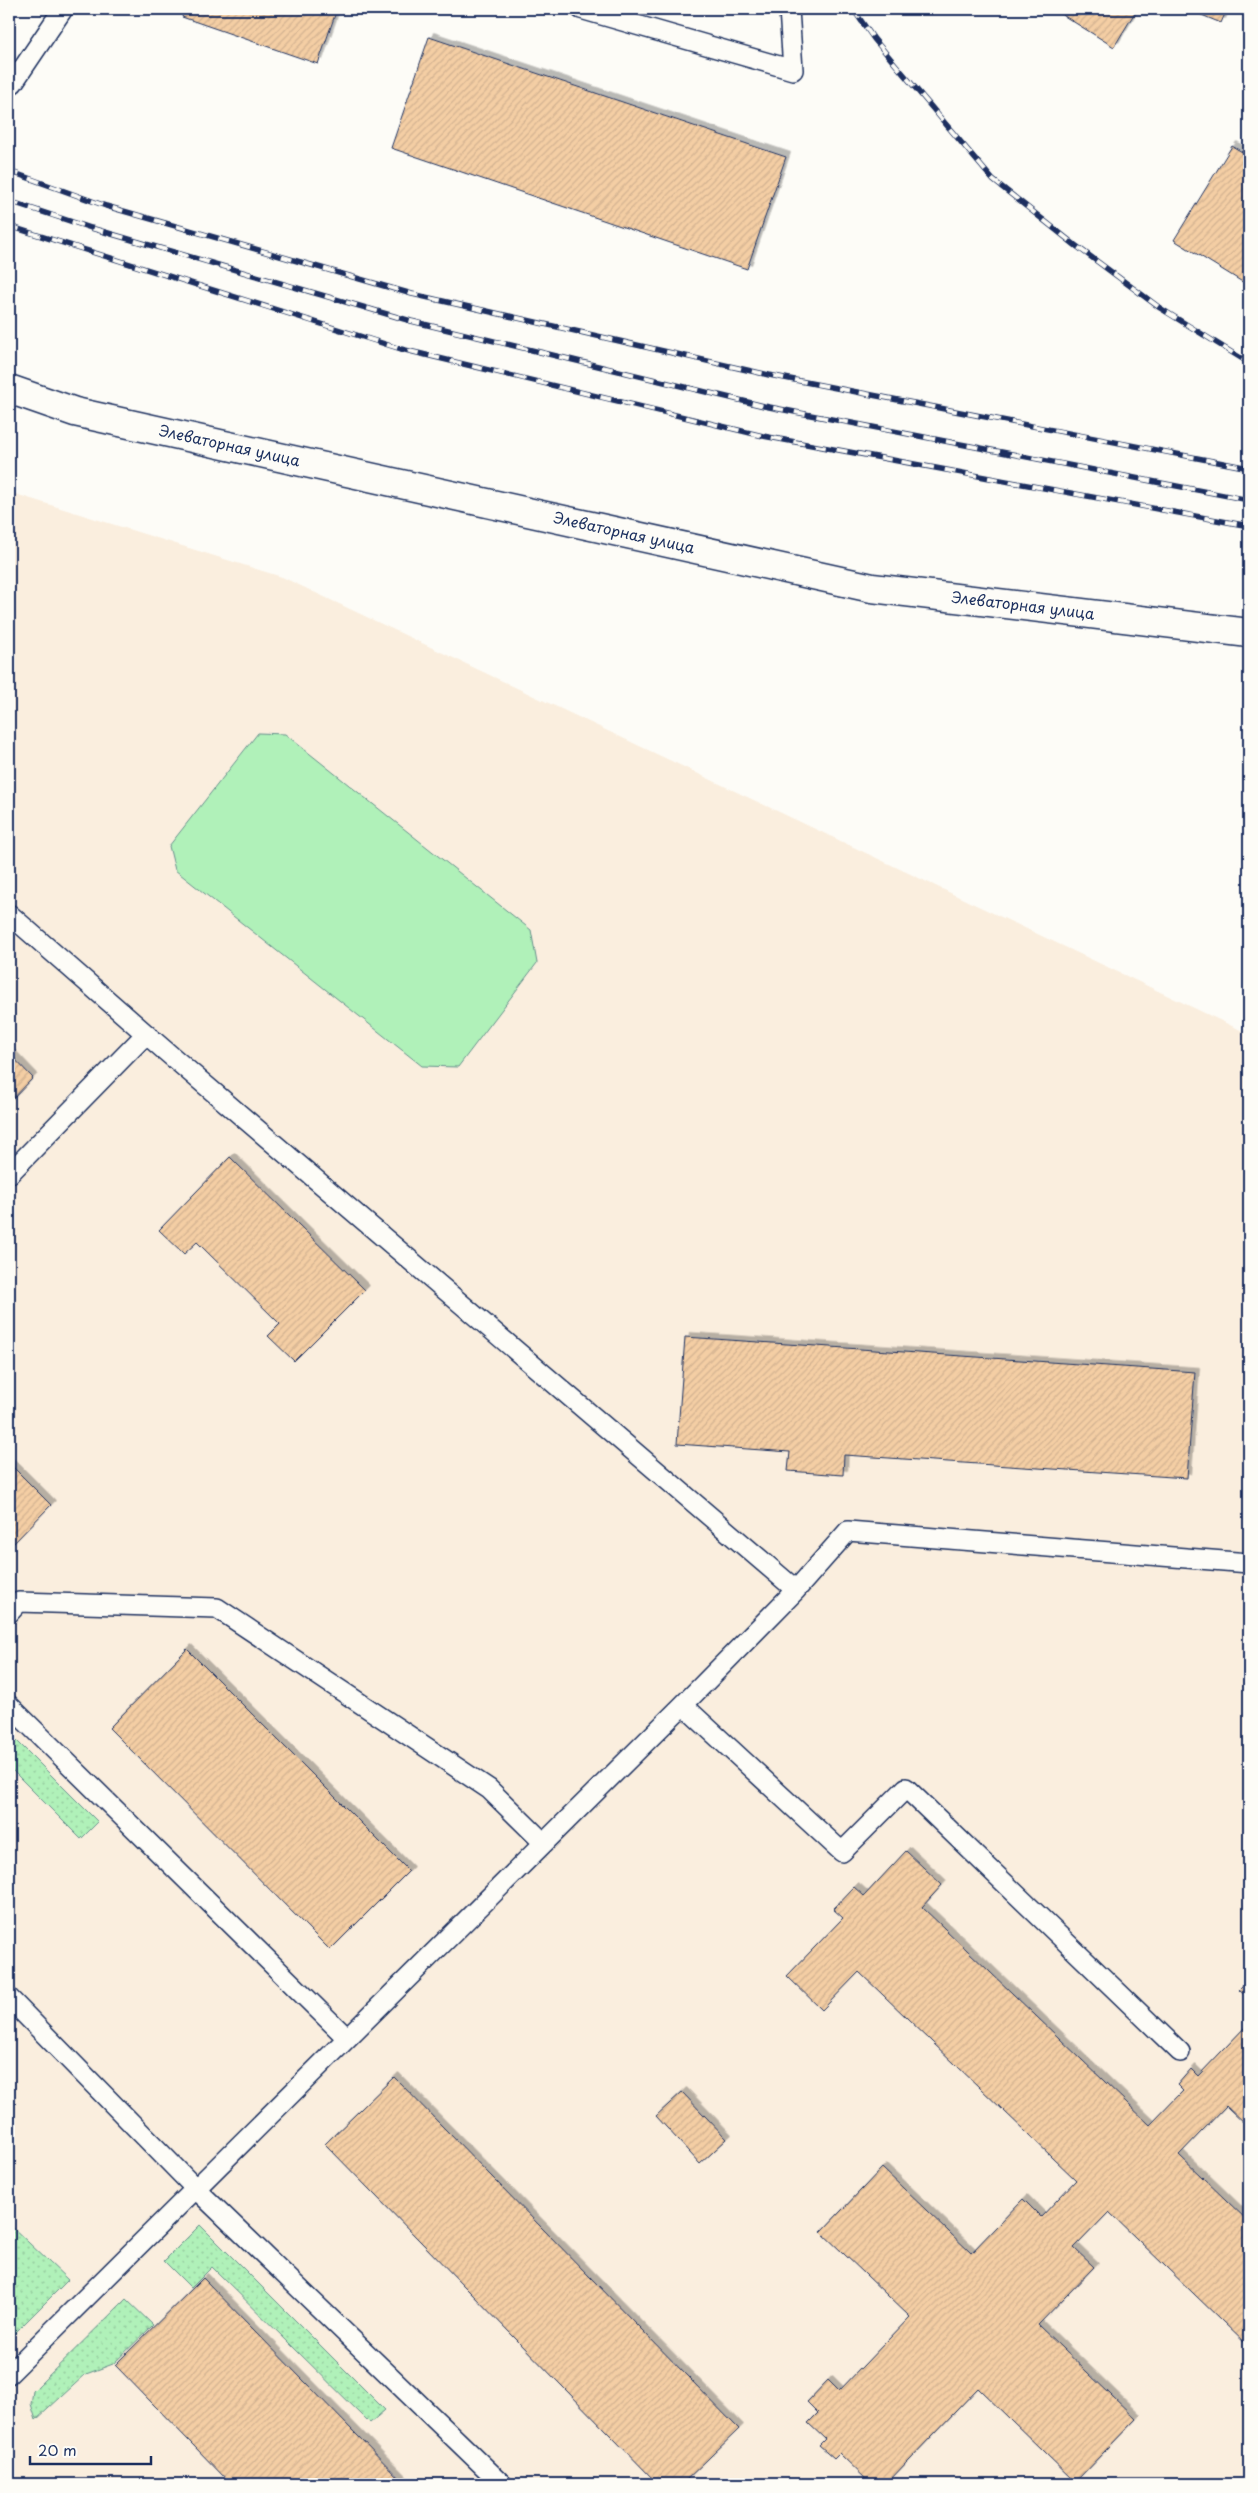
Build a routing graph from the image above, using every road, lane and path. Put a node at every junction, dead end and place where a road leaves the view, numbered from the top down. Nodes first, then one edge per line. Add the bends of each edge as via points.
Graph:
1 (63, 9) edge
2 (581, 9) edge
3 (789, 9) edge
4 (13, 83) dead end
5 (9, 389) edge
6 (1249, 633) edge
7 (9, 914) edge
8 (146, 1034) junction
9 (9, 1174) edge
10 (1249, 1563) edge
11 (796, 1590) junction
12 (9, 1613) edge
13 (9, 1705) edge
14 (683, 1705) junction
15 (544, 1843) junction
16 (9, 1998) edge
17 (347, 2038) junction
18 (1180, 2052) dead end
19 (196, 2189) junction
20 (9, 2374) edge
21 (502, 2484) edge

1 - 4 lane
2 - 3 lane via 793,70
5 - 6 street, Элеваторная улица via 75,412 872,588
7 - 8 lane
8 - 9 lane
8 - 11 lane
10 - 11 lane via 848,1531
11 - 14 lane
12 - 15 lane via 19,1602 216,1608 489,1789
13 - 17 lane
14 - 15 lane
14 - 18 lane via 842,1852 906,1788
15 - 17 lane
16 - 19 lane
17 - 19 lane
19 - 20 lane
19 - 21 lane

